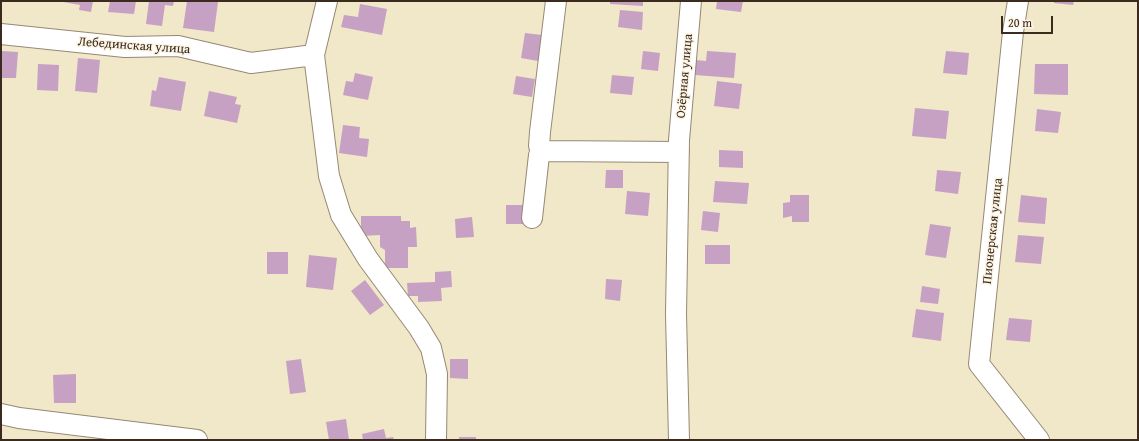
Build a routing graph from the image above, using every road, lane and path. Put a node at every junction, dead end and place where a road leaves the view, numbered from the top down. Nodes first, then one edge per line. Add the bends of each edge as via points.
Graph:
1 (327, 1) edge
2 (556, 1) edge
3 (691, 1) edge
4 (1018, 1) edge
5 (1, 34) edge
6 (314, 55) junction
7 (543, 151) junction
8 (679, 152) junction
9 (532, 218) dead end
10 (1, 414) edge
11 (197, 440) edge
12 (436, 440) edge
13 (679, 440) edge
14 (1039, 440) edge

1 - 6 street
2 - 7 street via 540,132 539,146
3 - 8 street, Озёрная улица
4 - 14 street, Пионерская улица via 979,364
5 - 6 street, Лебединская улица via 125,47 178,46 251,63
6 - 12 street via 329,176 341,215 368,260 431,348 437,374
7 - 8 street
7 - 9 street via 539,155
8 - 13 street, Озёрная улица via 676,314
10 - 11 street

